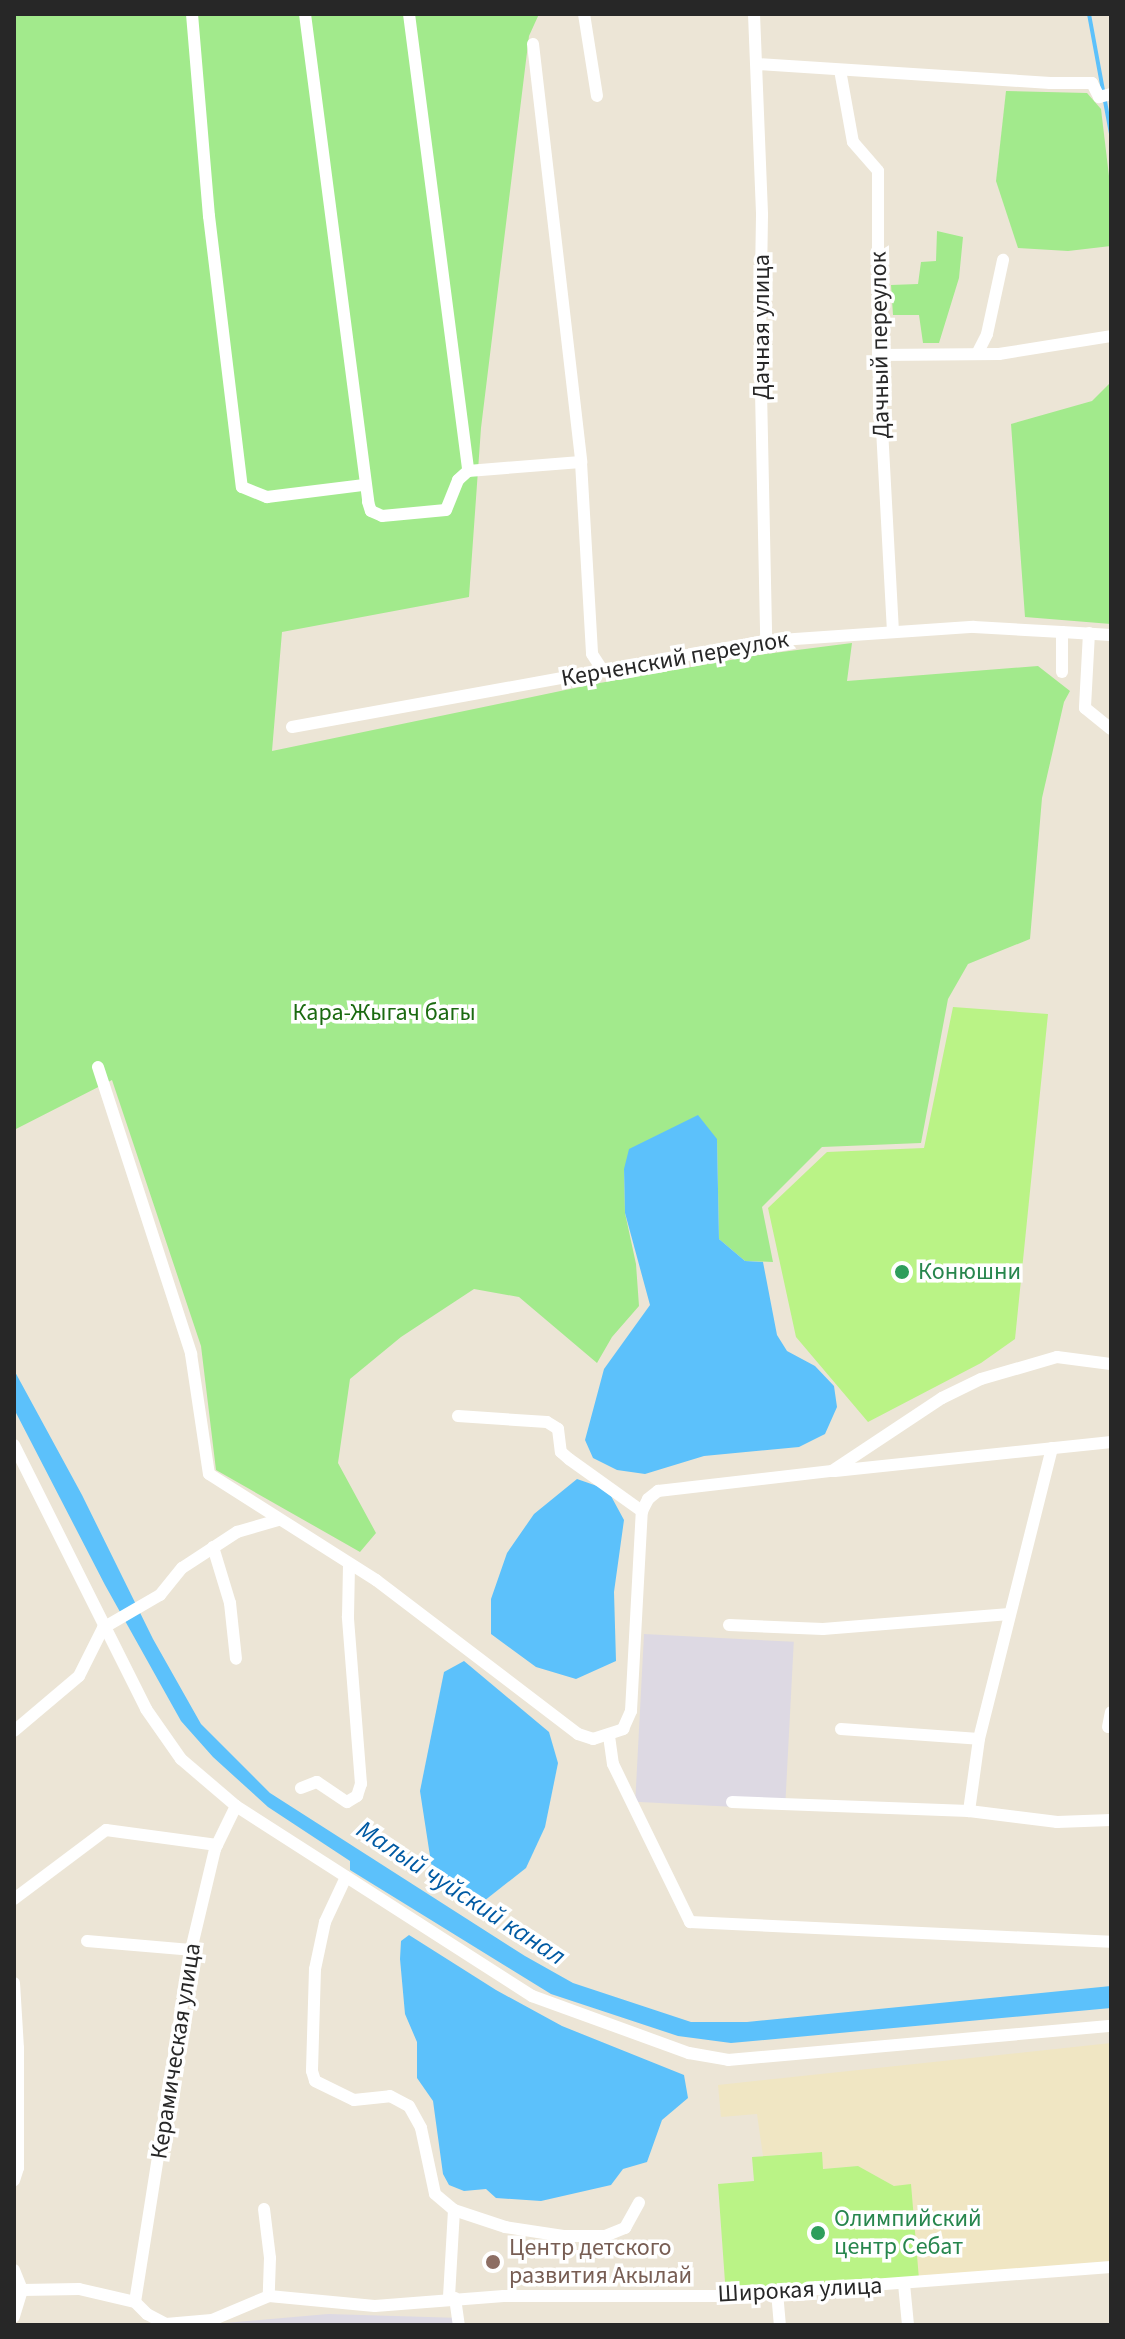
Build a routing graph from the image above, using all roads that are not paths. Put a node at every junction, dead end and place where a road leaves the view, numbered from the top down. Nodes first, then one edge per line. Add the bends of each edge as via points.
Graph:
1 (192, 14) edge
2 (305, 14) edge
3 (409, 14) edge
4 (584, 14) edge
5 (754, 14) edge
6 (533, 44) dead end
7 (757, 64) junction
8 (840, 70) junction
9 (1111, 94) edge
10 (597, 96) dead end
11 (1003, 260) dead end
12 (1111, 336) edge
13 (977, 354) junction
14 (878, 355) junction
15 (581, 462) junction
16 (468, 471) junction
17 (364, 485) junction
18 (893, 631) junction
19 (1062, 632) junction
20 (1089, 633) junction
21 (1111, 635) edge
22 (766, 641) junction
23 (603, 671) junction
24 (1062, 672) dead end
25 (292, 727) dead end
26 (1111, 729) edge
27 (98, 1067) dead end
28 (1111, 1364) edge
29 (458, 1416) dead end
30 (1111, 1442) edge
31 (14, 1445) edge
32 (1052, 1448) junction
33 (832, 1471) junction
34 (642, 1511) junction
35 (278, 1520) junction
36 (213, 1547) junction
37 (349, 1564) junction
38 (1009, 1614) junction
39 (729, 1625) dead end
40 (103, 1628) junction
41 (236, 1659) dead end
42 (1111, 1712) edge
43 (1108, 1727) dead end
44 (841, 1729) dead end
45 (14, 1731) edge
46 (609, 1736) junction
47 (979, 1739) junction
48 (301, 1788) dead end
49 (732, 1802) dead end
50 (236, 1806) junction
51 (969, 1811) junction
52 (1111, 1820) edge
53 (217, 1845) junction
54 (346, 1877) junction
55 (14, 1899) edge
56 (87, 1941) dead end
57 (1111, 1942) edge
58 (191, 1950) junction
59 (14, 1983) edge
60 (1111, 2026) edge
61 (14, 2180) edge
62 (639, 2203) dead end
63 (264, 2209) dead end
64 (454, 2210) junction
65 (1111, 2267) edge
66 (14, 2270) edge
67 (904, 2284) junction
68 (22, 2290) junction
69 (777, 2292) junction
70 (269, 2296) junction
71 (452, 2298) junction
72 (135, 2302) junction
73 (14, 2317) edge
74 (459, 2325) edge
75 (780, 2325) edge
76 (908, 2325) edge

1 - 17 street via 209,216 242,487 267,497
2 - 17 street
3 - 16 street
4 - 10 street
5 - 7 street, Дачная улица
6 - 15 street
7 - 8 street
7 - 22 street, Дачная улица
8 - 9 street via 1092,83 1099,97
8 - 14 street, Дачный переулок via 853,142 878,171
11 - 13 street via 987,334
12 - 13 street
13 - 14 street
14 - 18 street, Дачный переулок
15 - 16 street
15 - 23 street via 592,654
16 - 17 street via 458,480 449,508 420,515 374,513
18 - 19 street, Керченский переулок via 974,627
18 - 22 street, Керченский переулок
19 - 20 street, Керченский переулок
19 - 24 street
20 - 21 street, Керченский переулок
20 - 26 street via 1085,708
22 - 23 street, Керченский переулок
23 - 25 street, Керченский переулок
27 - 35 street via 191,1354 209,1474
28 - 33 street via 1057,1357 981,1379 942,1398
29 - 34 street via 547,1422 558,1429 561,1452
30 - 32 street
31 - 40 street
32 - 33 street
32 - 38 street
33 - 34 street via 658,1491
34 - 46 street via 631,1711 623,1729
35 - 36 street via 237,1532
35 - 37 street
36 - 40 street via 182,1568 160,1595
36 - 41 street via 230,1603
37 - 46 street via 578,1734 593,1739
37 - 48 street via 361,1784 357,1796 347,1802 317,1782
38 - 39 street via 823,1629
38 - 47 street
40 - 45 street via 79,1676
40 - 50 street via 146,1709 181,1759
42 - 43 street
44 - 47 street
46 - 57 street via 613,1764 690,1922
47 - 51 street
49 - 51 street
50 - 53 street, Керамическая улица
50 - 54 street
51 - 52 street via 1057,1822
53 - 55 street via 106,1830
53 - 58 street, Керамическая улица
54 - 60 street via 532,1996 689,2053 728,2060
54 - 64 street via 325,1922 315,1969 315,2081 354,2100 390,2096 409,2106 421,2128 435,2194
56 - 58 street
58 - 72 street, Керамическая улица
59 - 61 street
62 - 64 street via 625,2228 605,2236 505,2227
63 - 70 street
64 - 71 street
65 - 67 street, Широкая улица
66 - 68 street
67 - 69 street, Широкая улица
67 - 76 street
68 - 72 street, Широкая улица via 79,2289
68 - 73 street
69 - 71 street, Широкая улица
69 - 75 street
70 - 71 street, Широкая улица via 375,2306
70 - 72 street, Широкая улица via 212,2320 166,2324
71 - 74 street

